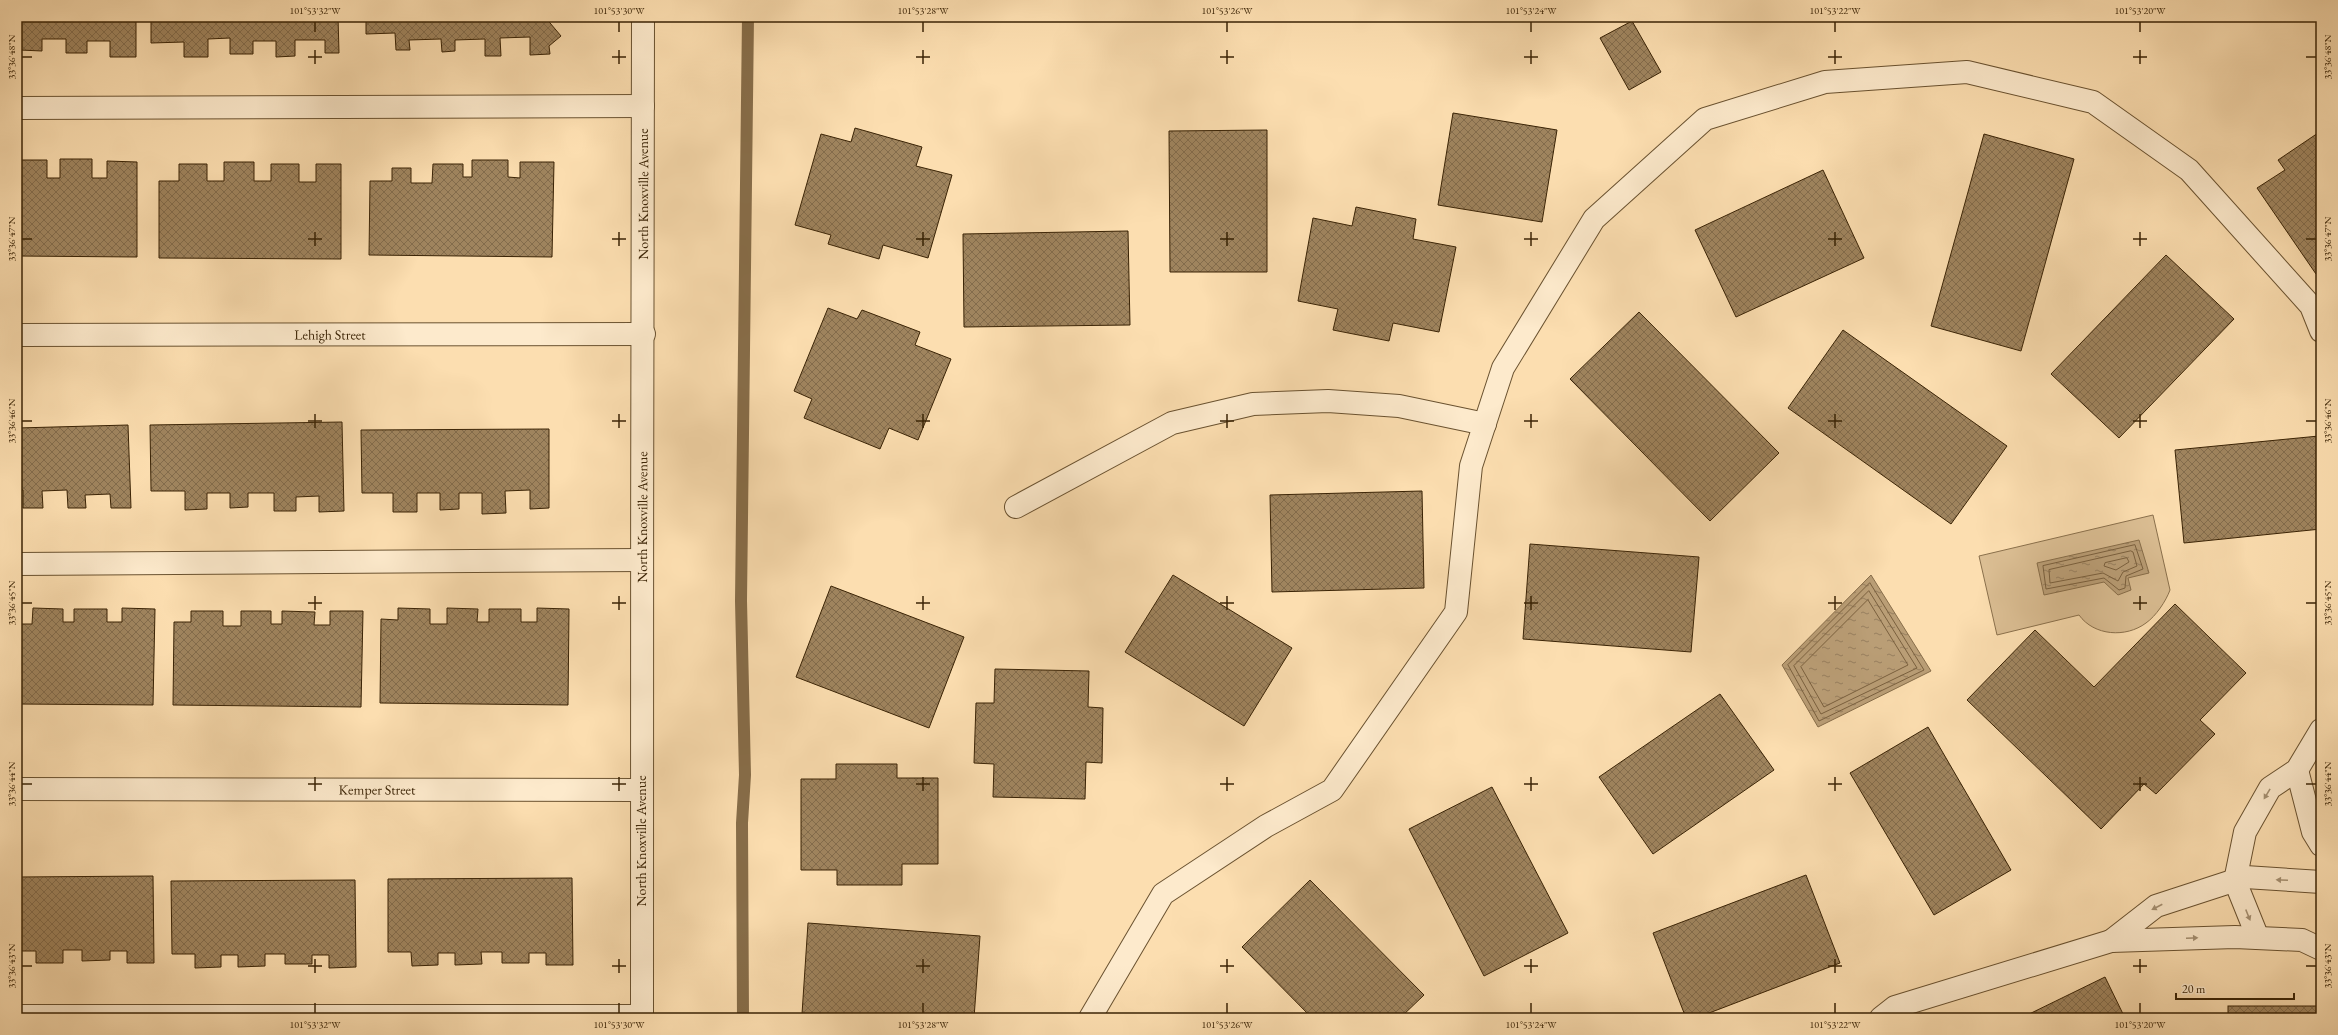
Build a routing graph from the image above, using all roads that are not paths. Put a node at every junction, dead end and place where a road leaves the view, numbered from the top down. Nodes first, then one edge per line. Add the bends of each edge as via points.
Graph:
1 (643, 17) edge
2 (643, 106) junction
3 (17, 108) edge
4 (2321, 331) edge
5 (644, 334) junction
6 (17, 335) edge
7 (1485, 424) junction
8 (1016, 507) dead end
9 (642, 560) junction
10 (17, 564) edge
11 (2321, 730) edge
12 (2297, 770) junction
13 (17, 789) edge
14 (641, 790) junction
15 (2321, 845) edge
16 (2235, 881) junction
17 (2321, 882) edge
18 (2258, 938) junction
19 (2111, 941) junction
20 (2321, 949) edge
21 (17, 1016) edge
22 (642, 1017) edge
23 (1090, 1018) edge
24 (1881, 1018) edge

1 - 2 street, North Knoxville Avenue
2 - 3 street
2 - 5 street, North Knoxville Avenue
4 - 7 street via 2311,306 2189,170 2093,102 1966,72 1825,82 1705,118 1594,219 1503,368
5 - 6 street, Lehigh Street
5 - 9 street, North Knoxville Avenue
7 - 8 street via 1399,406 1328,401 1253,404 1172,423
7 - 23 street via 1471,466 1456,612 1332,790 1266,826 1164,894
9 - 10 street
9 - 14 street, North Knoxville Avenue
11 - 12 street
12 - 15 street via 2313,832
12 -> 16 street via 2270,788 2245,832
13 - 14 street, Kemper Street
14 - 22 street, North Knoxville Avenue
17 -> 16 street via 2245,878
16 -> 18 street
16 -> 19 street via 2156,906
19 -> 18 street
18 - 20 street via 2302,940
19 - 24 street via 1895,1007
21 - 22 street

